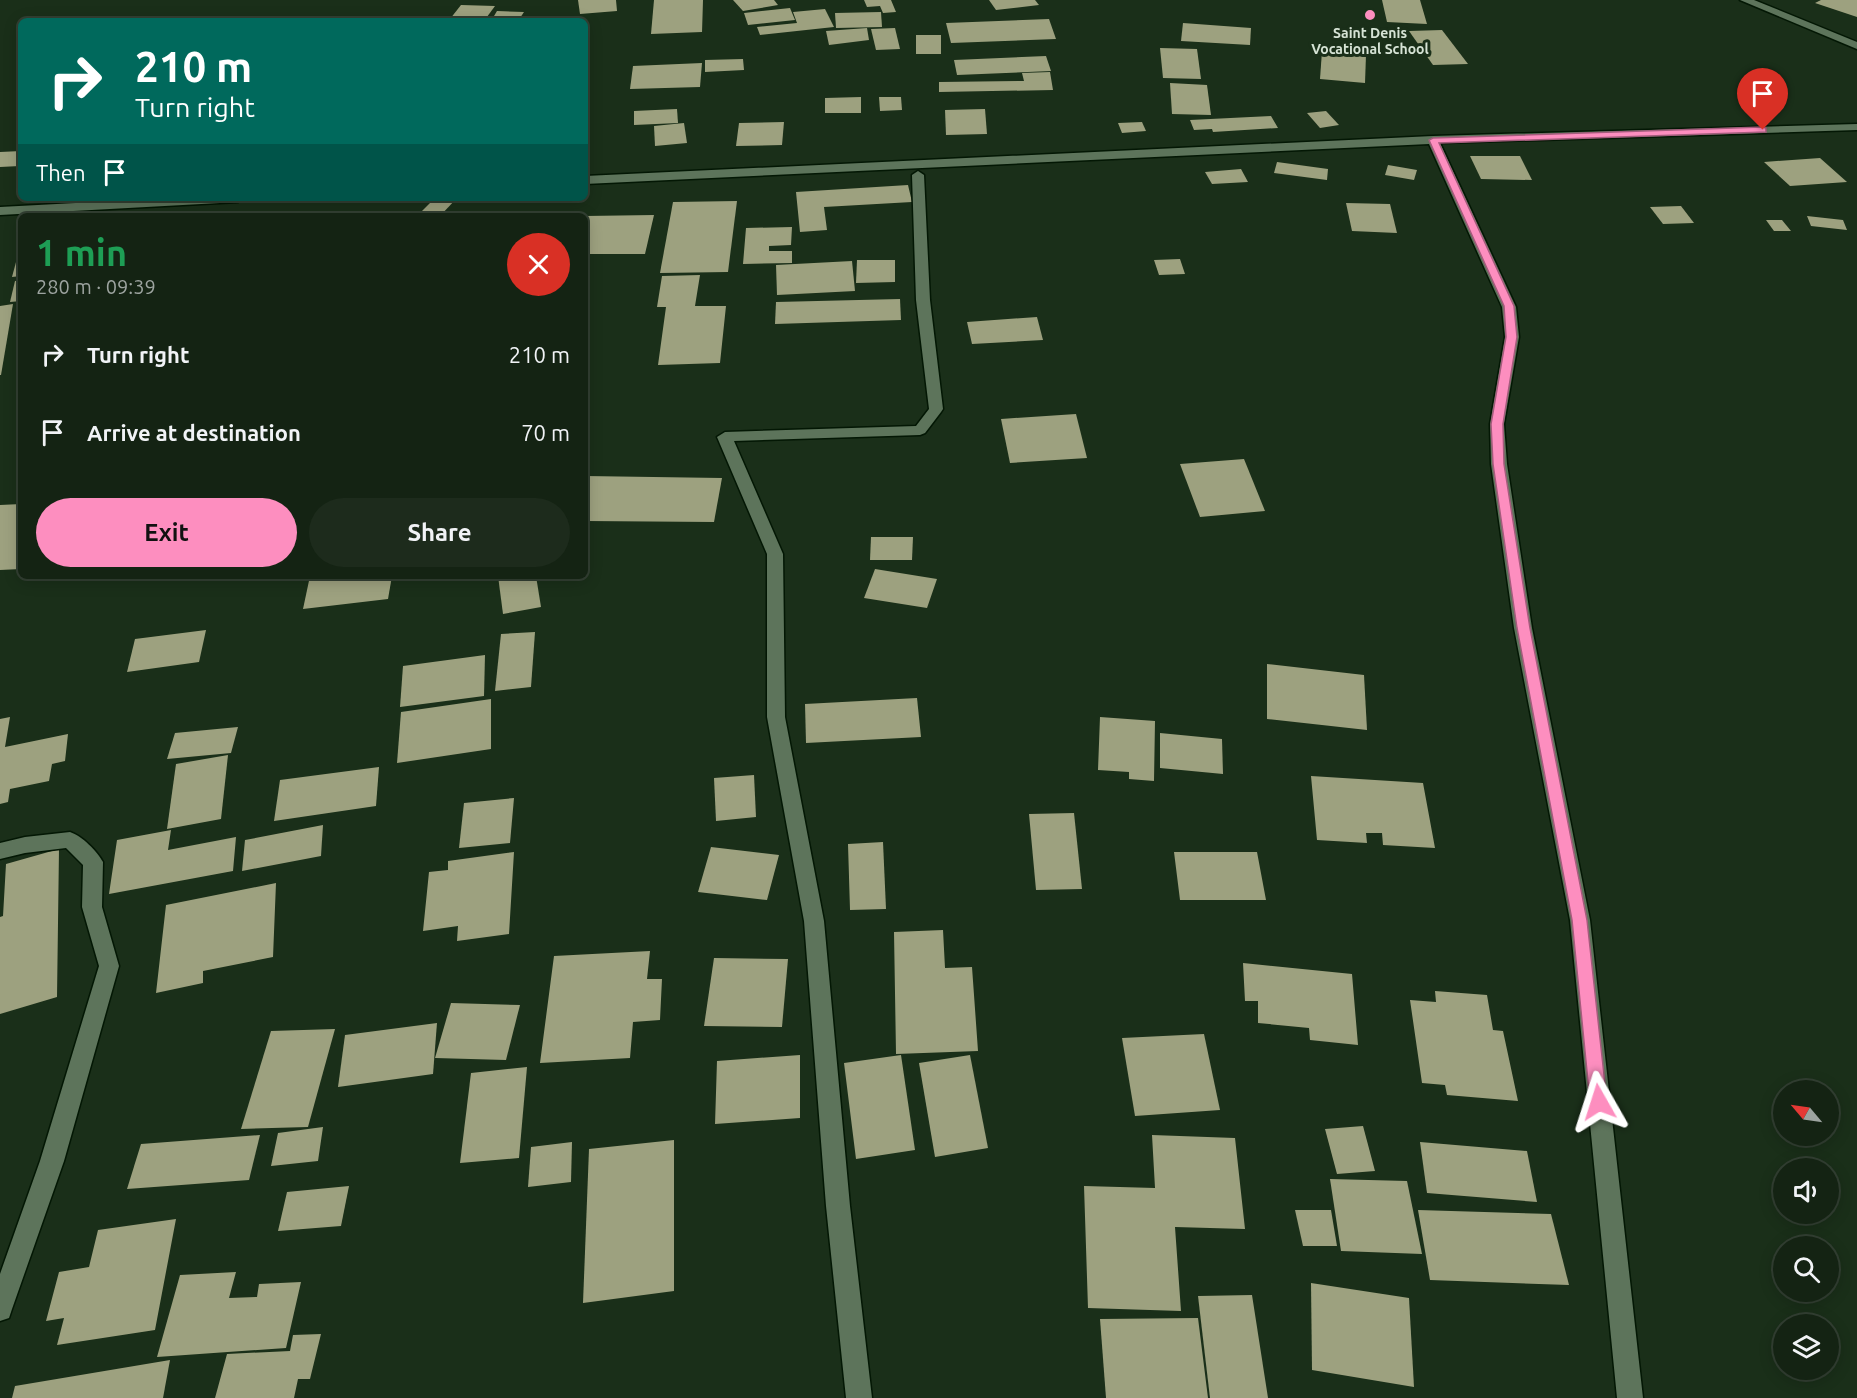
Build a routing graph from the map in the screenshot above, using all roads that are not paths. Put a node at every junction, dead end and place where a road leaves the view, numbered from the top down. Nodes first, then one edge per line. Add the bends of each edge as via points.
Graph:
1 (1745, 0) edge
2 (1857, 46) edge
3 (1857, 127) edge
4 (1433, 140) junction
5 (918, 175) dead end
6 (588, 180) edge
7 (183, 201) edge
8 (0, 211) edge
9 (0, 851) edge
10 (0, 1309) edge
11 (859, 1398) edge
12 (1630, 1398) edge

1 - 2 street
3 - 4 street
4 - 6 street
4 - 12 street via 1509,306 1512,337 1497,424 1499,464 1523,628 1580,920
5 - 11 street via 923,300 936,409 920,430 725,437 776,554 776,717 814,921
7 - 8 street
9 - 10 street via 70,840 93,862 92,907 109,966 52,1161

